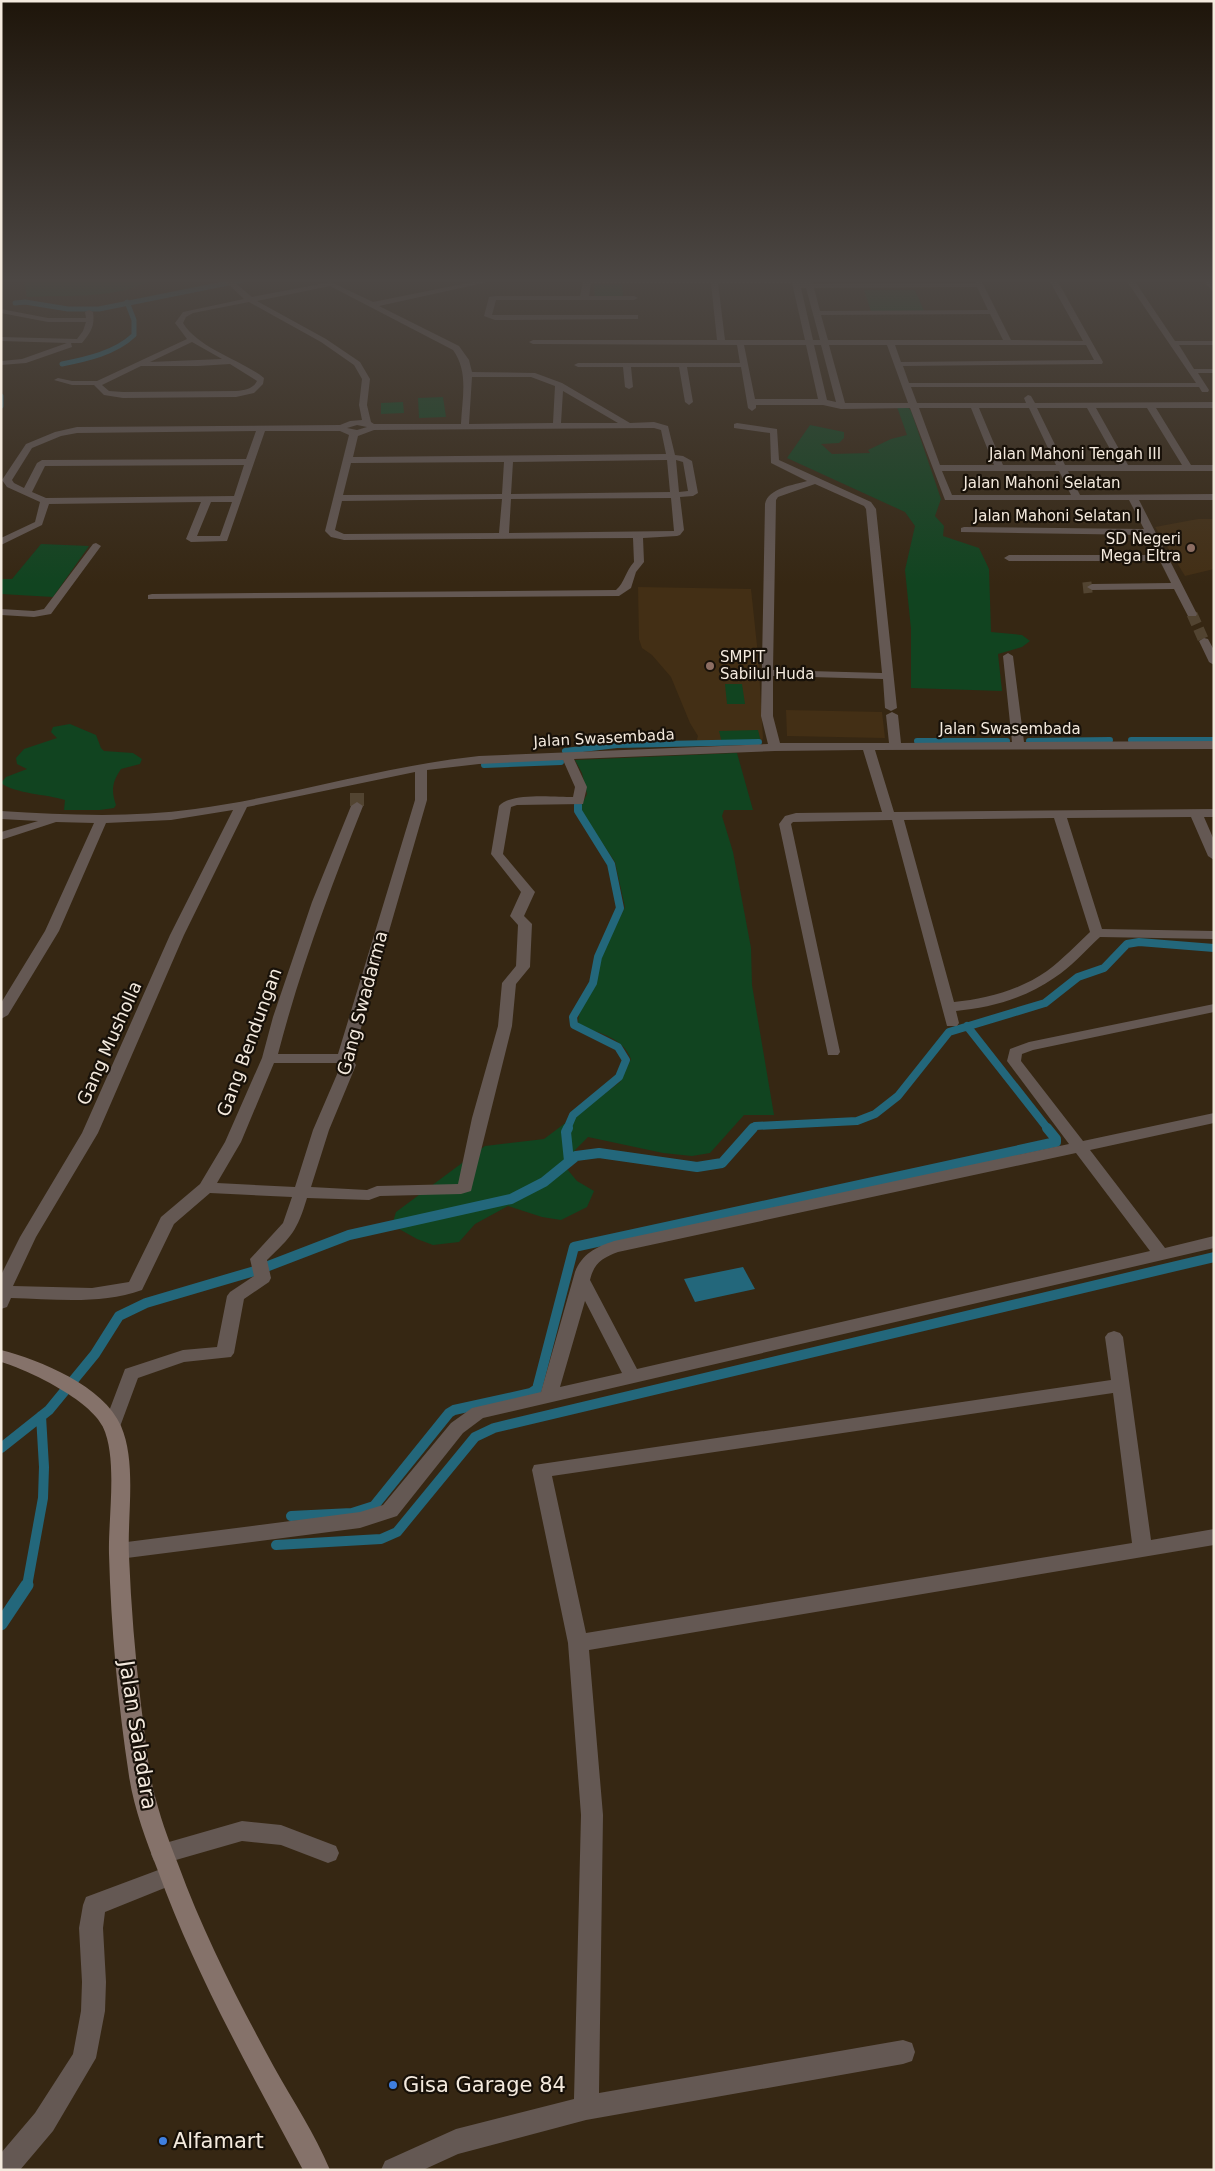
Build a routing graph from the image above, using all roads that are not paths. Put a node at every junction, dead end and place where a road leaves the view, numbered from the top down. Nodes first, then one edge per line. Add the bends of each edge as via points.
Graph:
1 (64, 381) edge
2 (102, 381) edge
3 (261, 381) edge
4 (366, 381) edge
5 (468, 381) edge
6 (549, 381) edge
7 (628, 381) edge
8 (686, 381) edge
9 (747, 381) edge
10 (818, 381) edge
11 (834, 381) edge
12 (905, 381) edge
13 (1025, 381) edge
14 (1067, 381) edge
15 (98, 383) junction
16 (559, 385) junction
17 (907, 385) junction
18 (1022, 385) junction
19 (629, 387) dead end
20 (1207, 389) edge
21 (1143, 397) junction
22 (689, 402) dead end
23 (823, 402) junction
24 (1214, 404) edge
25 (363, 405) junction
26 (1090, 405) junction
27 (841, 406) junction
28 (914, 406) junction
29 (974, 406) junction
30 (1032, 406) junction
31 (629, 425) junction
32 (344, 426) junction
33 (370, 426) junction
34 (465, 426) junction
35 (557, 426) junction
36 (738, 426) dead end
37 (261, 429) junction
38 (354, 433) junction
39 (58, 434) junction
40 (46, 456) junction
41 (671, 457) junction
42 (508, 459) junction
43 (347, 460) junction
44 (251, 462) junction
45 (936, 468) junction
46 (1000, 468) junction
47 (1062, 468) junction
48 (1125, 468) junction
49 (1188, 468) junction
50 (1214, 468) edge
51 (689, 473) junction
52 (672, 474) junction
53 (815, 481) junction
54 (27, 492) junction
55 (675, 495) junction
56 (506, 497) junction
57 (1214, 497) edge
58 (338, 498) junction
59 (1076, 498) junction
60 (1133, 498) junction
61 (207, 499) junction
62 (238, 499) junction
63 (45, 501) junction
64 (964, 530) dead end
65 (1149, 532) junction
66 (504, 536) junction
67 (638, 536) junction
68 (1, 542) edge
69 (96, 546) dead end
70 (1008, 558) dead end
71 (1162, 558) junction
72 (1176, 586) junction
73 (1092, 587) tunnel mouth
74 (152, 597) dead end
75 (1, 612) edge
76 (1192, 614) tunnel mouth
77 (1204, 641) tunnel mouth
78 (1008, 656) dead end
79 (1213, 660) edge
80 (768, 673) junction
81 (888, 676) junction
82 (1018, 745) junction
83 (1214, 745) edge
84 (868, 746) junction
85 (895, 746) junction
86 (775, 747) junction
87 (567, 756) junction
88 (421, 768) junction
89 (355, 780) junction
90 (242, 805) junction
91 (1196, 813) junction
92 (1214, 813) edge
93 (1059, 814) junction
94 (1, 815) edge
95 (893, 816) junction
96 (56, 818) junction
97 (101, 820) junction
98 (1, 836) edge
99 (1214, 856) edge
100 (1097, 933) junction
101 (1214, 935) edge
102 (948, 1007) junction
103 (1214, 1008) edge
104 (1, 1015) edge
105 (952, 1023) dead end
106 (833, 1052) dead end
107 (269, 1058) junction
108 (344, 1059) junction
109 (1214, 1118) edge
110 (1079, 1147) junction
111 (206, 1188) junction
112 (302, 1192) junction
113 (1214, 1242) edge
114 (1161, 1254) junction
115 (582, 1280) junction
116 (3, 1297) edge
117 (1114, 1337) dead end
118 (1, 1356) edge
119 (632, 1376) junction
120 (1121, 1385) junction
121 (549, 1396) junction
122 (108, 1420) junction
123 (1214, 1537) edge
124 (1142, 1549) junction
125 (119, 1551) junction
126 (578, 1643) junction
127 (328, 1853) dead end
128 (166, 1865) junction
129 (903, 2052) dead end
130 (586, 2108) junction
131 (3, 2170) edge
132 (317, 2170) edge
133 (394, 2170) edge

1 - 15 street
2 - 15 street
3 - 15 street via 251,392 236,394 122,395 107,393
4 - 25 street
5 - 34 street
6 - 16 street
7 - 19 street
8 - 22 street
9 - 23 street via 752,405
10 - 23 street
11 - 27 street
12 - 17 street
13 - 18 street
14 - 21 street
16 - 31 street
16 - 35 street
17 - 18 street
17 - 28 street
18 - 30 street
20 - 21 street
20 - 24 street
21 - 24 street
21 - 26 street
21 - 49 street
23 - 27 street
25 - 32 street
25 - 33 street
26 - 30 street
26 - 48 street
27 - 28 street
28 - 29 street
28 - 45 street
29 - 30 street
29 - 46 street
30 - 47 street
31 - 35 street
31 - 41 street via 666,428
32 - 33 street
32 - 37 street
32 - 38 street via 346,432
33 - 34 street
33 - 38 street via 368,431
34 - 35 street
36 - 53 street via 774,431 774,461
37 - 39 street via 72,430
37 - 44 street
38 - 43 street
39 - 40 street
39 - 54 street via 30,446 7,480 10,485
40 - 44 street
40 - 54 street
41 - 42 street
41 - 51 street via 688,461
41 - 52 street
42 - 43 street
42 - 56 street
43 - 58 street
44 - 62 street
45 - 46 street, Jalan Mahoni Tengah III
45 - 59 street, Jalan Mahoni Selatan via 946,496 951,499
46 - 47 street, Jalan Mahoni Tengah III
47 - 48 street, Jalan Mahoni Tengah III
47 - 59 street
48 - 49 street, Jalan Mahoni Tengah III
49 - 50 street, Jalan Mahoni Tengah III
51 - 52 street
51 - 55 street via 693,493
52 - 55 street
53 - 80 street via 771,499
53 - 81 street via 868,504 871,509
54 - 63 street
55 - 56 street
55 - 67 street via 677,533
56 - 58 street
56 - 66 street
57 - 60 street, Jalan Mahoni Selatan
58 - 66 street via 330,531 334,535
59 - 60 street, Jalan Mahoni Selatan
60 - 65 street, Jalan Mahoni Selatan
61 - 62 street
61 - 62 street via 192,540 224,539
61 - 63 street
63 - 68 street via 39,523
64 - 65 street, Jalan Mahoni Selatan I
65 - 71 street, Jalan Mahoni Selatan
66 - 67 street
67 - 74 street via 639,562 631,572 627,586 619,593
69 - 75 street via 47,612
70 - 71 street
71 - 72 street, Jalan Mahoni Selatan
72 - 73 street
72 - 76 street, Jalan Mahoni Selatan
77 - 79 street
78 - 82 street
80 - 81 street
80 - 86 street via 767,716
81 - 85 street
82 - 83 street, Jalan Swasembada
82 - 85 street, Jalan Swasembada
84 - 85 street, Jalan Swasembada
84 - 86 street, Jalan Swasembada
84 - 95 street
86 - 87 street, Jalan Swasembada
87 - 88 street, Jalan Swasembada via 457,762
87 - 112 street via 581,786 579,801 517,801 505,806 497,854 528,892 518,916 525,924 523,967 509,983 505,1026 465,1187 370,1194
88 - 89 street, Jalan Swasembada
88 - 108 street, Gang Swadarma via 421,800
89 - 90 street, Jalan Swasembada
89 - 107 street, Gang Bendungan via 357,800 319,902
90 - 97 street, Jalan Swasembada via 150,818
90 - 116 street, Gang Musholla via 177,935 90,1133 28,1237 6,1282
91 - 92 street
91 - 93 street
91 - 99 street
93 - 95 street
93 - 100 street
94 - 96 street, Jalan Swasembada
95 - 102 street
95 - 106 street via 796,817 785,824
96 - 97 street, Jalan Swasembada
96 - 98 street
97 - 104 street via 52,931
100 - 101 street
100 - 102 street via 1046,978 1003,998 971,1006
102 - 105 street
103 - 110 street via 1029,1046 1015,1052 1014,1061
107 - 108 street
107 - 111 street, Gang Bendungan via 233,1142
108 - 112 street, Gang Swadarma via 349,1065 321,1130
109 - 110 street
110 - 114 street
110 - 115 street via 614,1246 592,1256
111 - 112 street
111 - 116 street, Gang Bendungan via 167,1221 136,1286 103,1293
112 - 122 street, Gang Swadarma via 292,1224 258,1259 263,1278 236,1296 225,1353 183,1356 131,1374
113 - 114 street
114 - 119 street
115 - 119 street
115 - 121 street
117 - 120 street
118 - 122 street via 29,1365 84,1395
119 - 121 street
120 - 124 street
120 - 126 street via 541,1470
121 - 125 street via 478,1413 457,1428 390,1511 360,1520
122 - 125 street, Jalan Saladara via 119,1465
123 - 124 street
124 - 126 street
125 - 128 street, Jalan Saladara via 124,1640 140,1778
126 - 130 street via 592,1815
127 - 128 street via 281,1835 242,1831
128 - 131 street via 94,1905 91,1928 93,2012 84,2058 44,2122
128 - 132 street, Jalan Saladara via 213,1973
129 - 130 street
130 - 133 street via 456,2142

